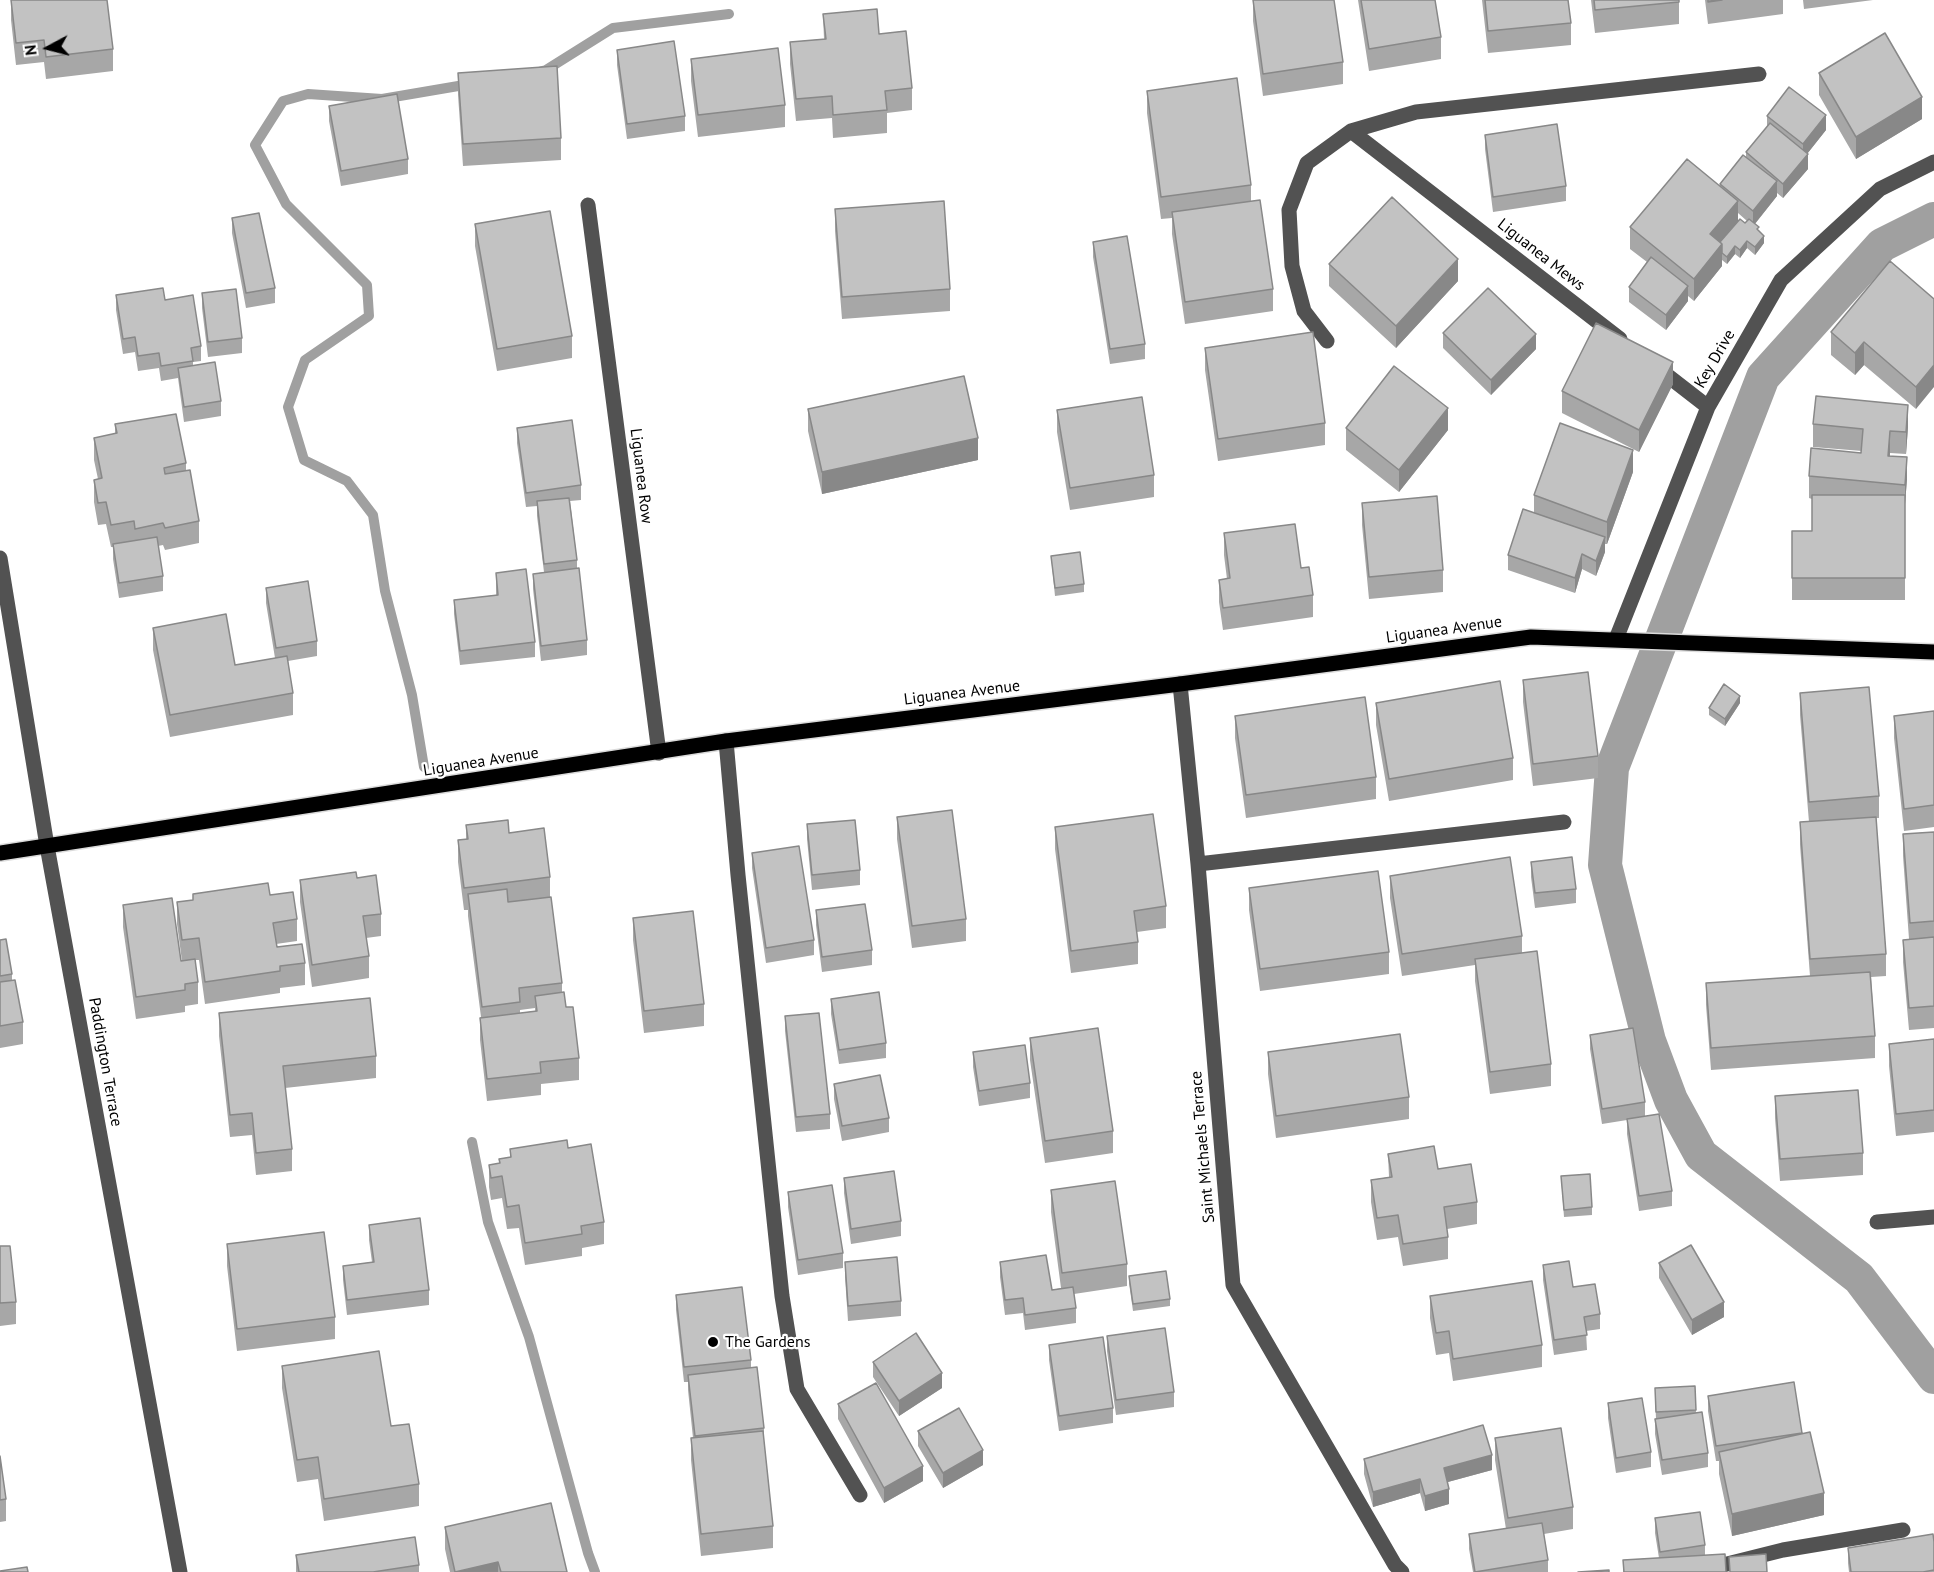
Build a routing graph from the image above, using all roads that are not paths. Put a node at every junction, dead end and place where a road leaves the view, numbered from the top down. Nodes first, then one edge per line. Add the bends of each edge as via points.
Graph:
1 (1759, 74) dead end
2 (1351, 131) junction
3 (1934, 162) edge
4 (588, 205) dead end
5 (1327, 341) dead end
6 (1708, 407) junction
7 (0, 558) edge
8 (1622, 640) junction
9 (1934, 652) edge
10 (1180, 684) junction
11 (726, 741) junction
12 (659, 753) junction
13 (1564, 822) dead end
14 (47, 846) junction
15 (0, 854) edge
16 (1198, 864) junction
17 (1934, 1217) edge
18 (1877, 1222) dead end
19 (860, 1495) dead end
20 (1903, 1530) dead end
21 (1399, 1568) edge
22 (1696, 1569) edge
23 (180, 1572) edge

1 - 2 street via 1416,112
2 - 5 street via 1307,163 1290,210 1292,266 1304,311
2 - 6 street, Liguanea Mews
3 - 6 street, Key Drive via 1880,189 1781,280
4 - 12 street, Liguanea Row
6 - 8 street, Key Drive
7 - 14 street, Paddington Terrace
8 - 9 main road, Liguanea Avenue
8 - 10 main road, Liguanea Avenue via 1531,637
10 - 11 main road, Liguanea Avenue
10 - 16 street, Saint Michaels Terrace
11 - 12 main road, Liguanea Avenue
11 - 19 street via 782,1296 797,1389
12 - 14 main road, Liguanea Avenue
13 - 16 street
14 - 15 main road, Liguanea Avenue
14 - 23 street, Paddington Terrace
16 - 21 street, Saint Michaels Terrace via 1233,1285
17 - 18 street
20 - 22 street

